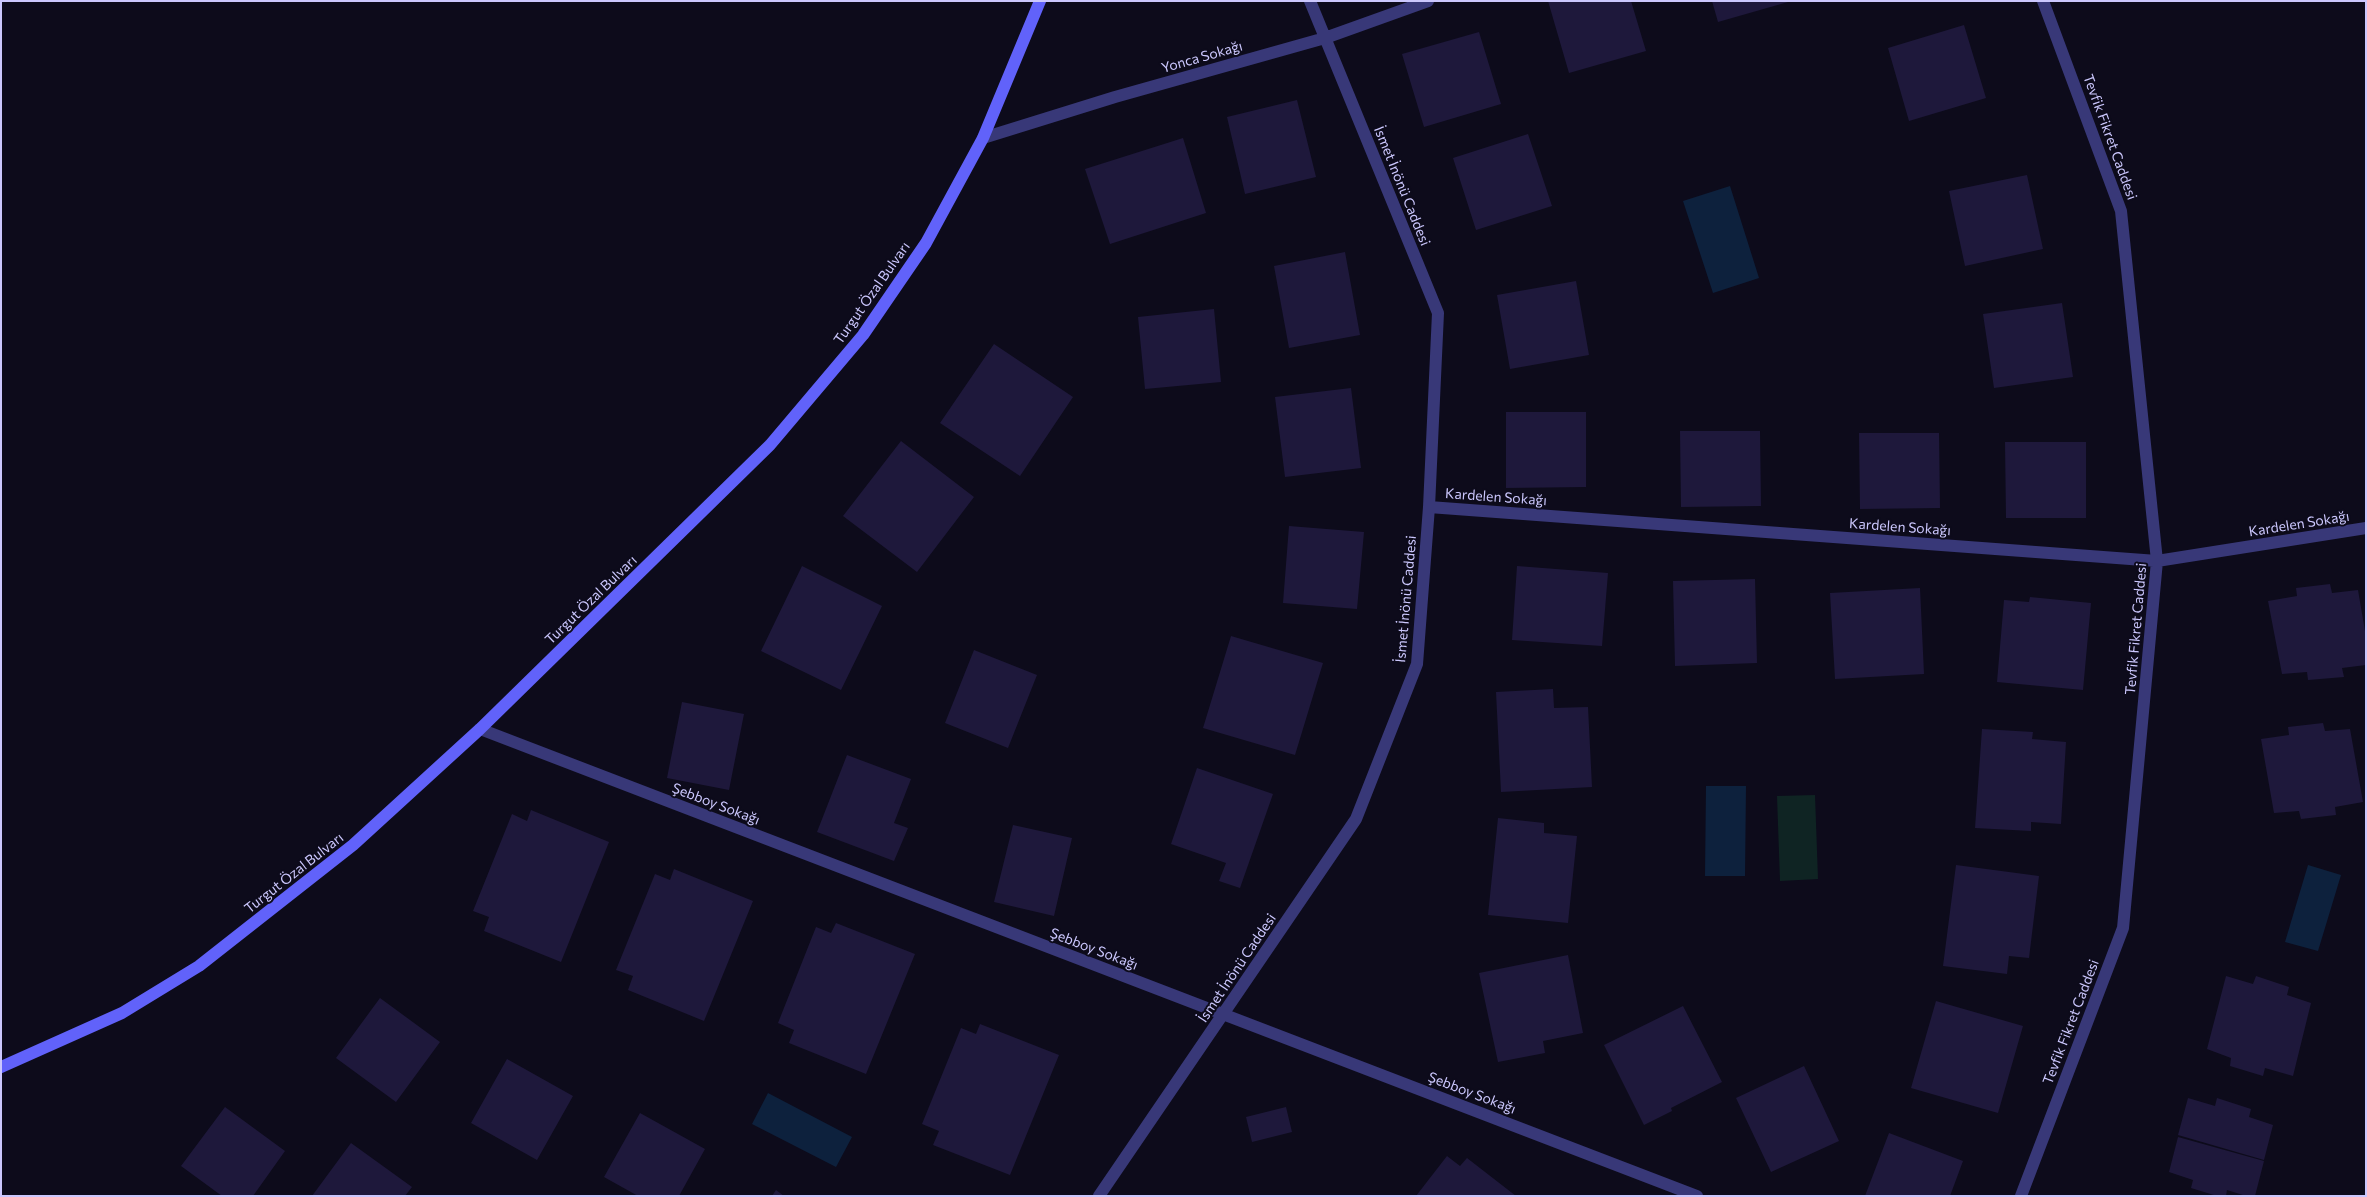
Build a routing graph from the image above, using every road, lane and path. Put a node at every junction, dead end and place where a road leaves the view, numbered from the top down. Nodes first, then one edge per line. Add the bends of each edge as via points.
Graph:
1 (1040, 1) edge
2 (1310, 1) edge
3 (1428, 1) edge
4 (2043, 1) edge
5 (1325, 38) junction
6 (983, 138) junction
7 (1429, 507) junction
8 (2366, 528) edge
9 (2157, 561) junction
10 (480, 729) junction
11 (1224, 1015) junction
12 (1, 1067) edge
13 (1099, 1196) edge
14 (1697, 1196) edge
15 (2022, 1196) edge

1 - 6 street, Turgut Özal Bulvarı
2 - 5 street, İsmet İnönü Caddesi
3 - 5 street, Yonca Sokağı
4 - 9 street, Tevfik Fikret Caddesi via 2122,211
5 - 6 street, Yonca Sokağı
5 - 7 street, İsmet İnönü Caddesi via 1438,313
6 - 10 street, Turgut Özal Bulvarı via 926,243 863,336 770,445
7 - 9 street, Kardelen Sokağı
7 - 11 street, İsmet İnönü Caddesi via 1417,664 1356,819
8 - 9 street, Kardelen Sokağı
9 - 15 street, Tevfik Fikret Caddesi via 2123,928
10 - 11 street, Şebboy Sokağı
10 - 12 street, Turgut Özal Bulvarı via 353,845 199,966 122,1013
11 - 13 street, İsmet İnönü Caddesi
11 - 14 street, Şebboy Sokağı

